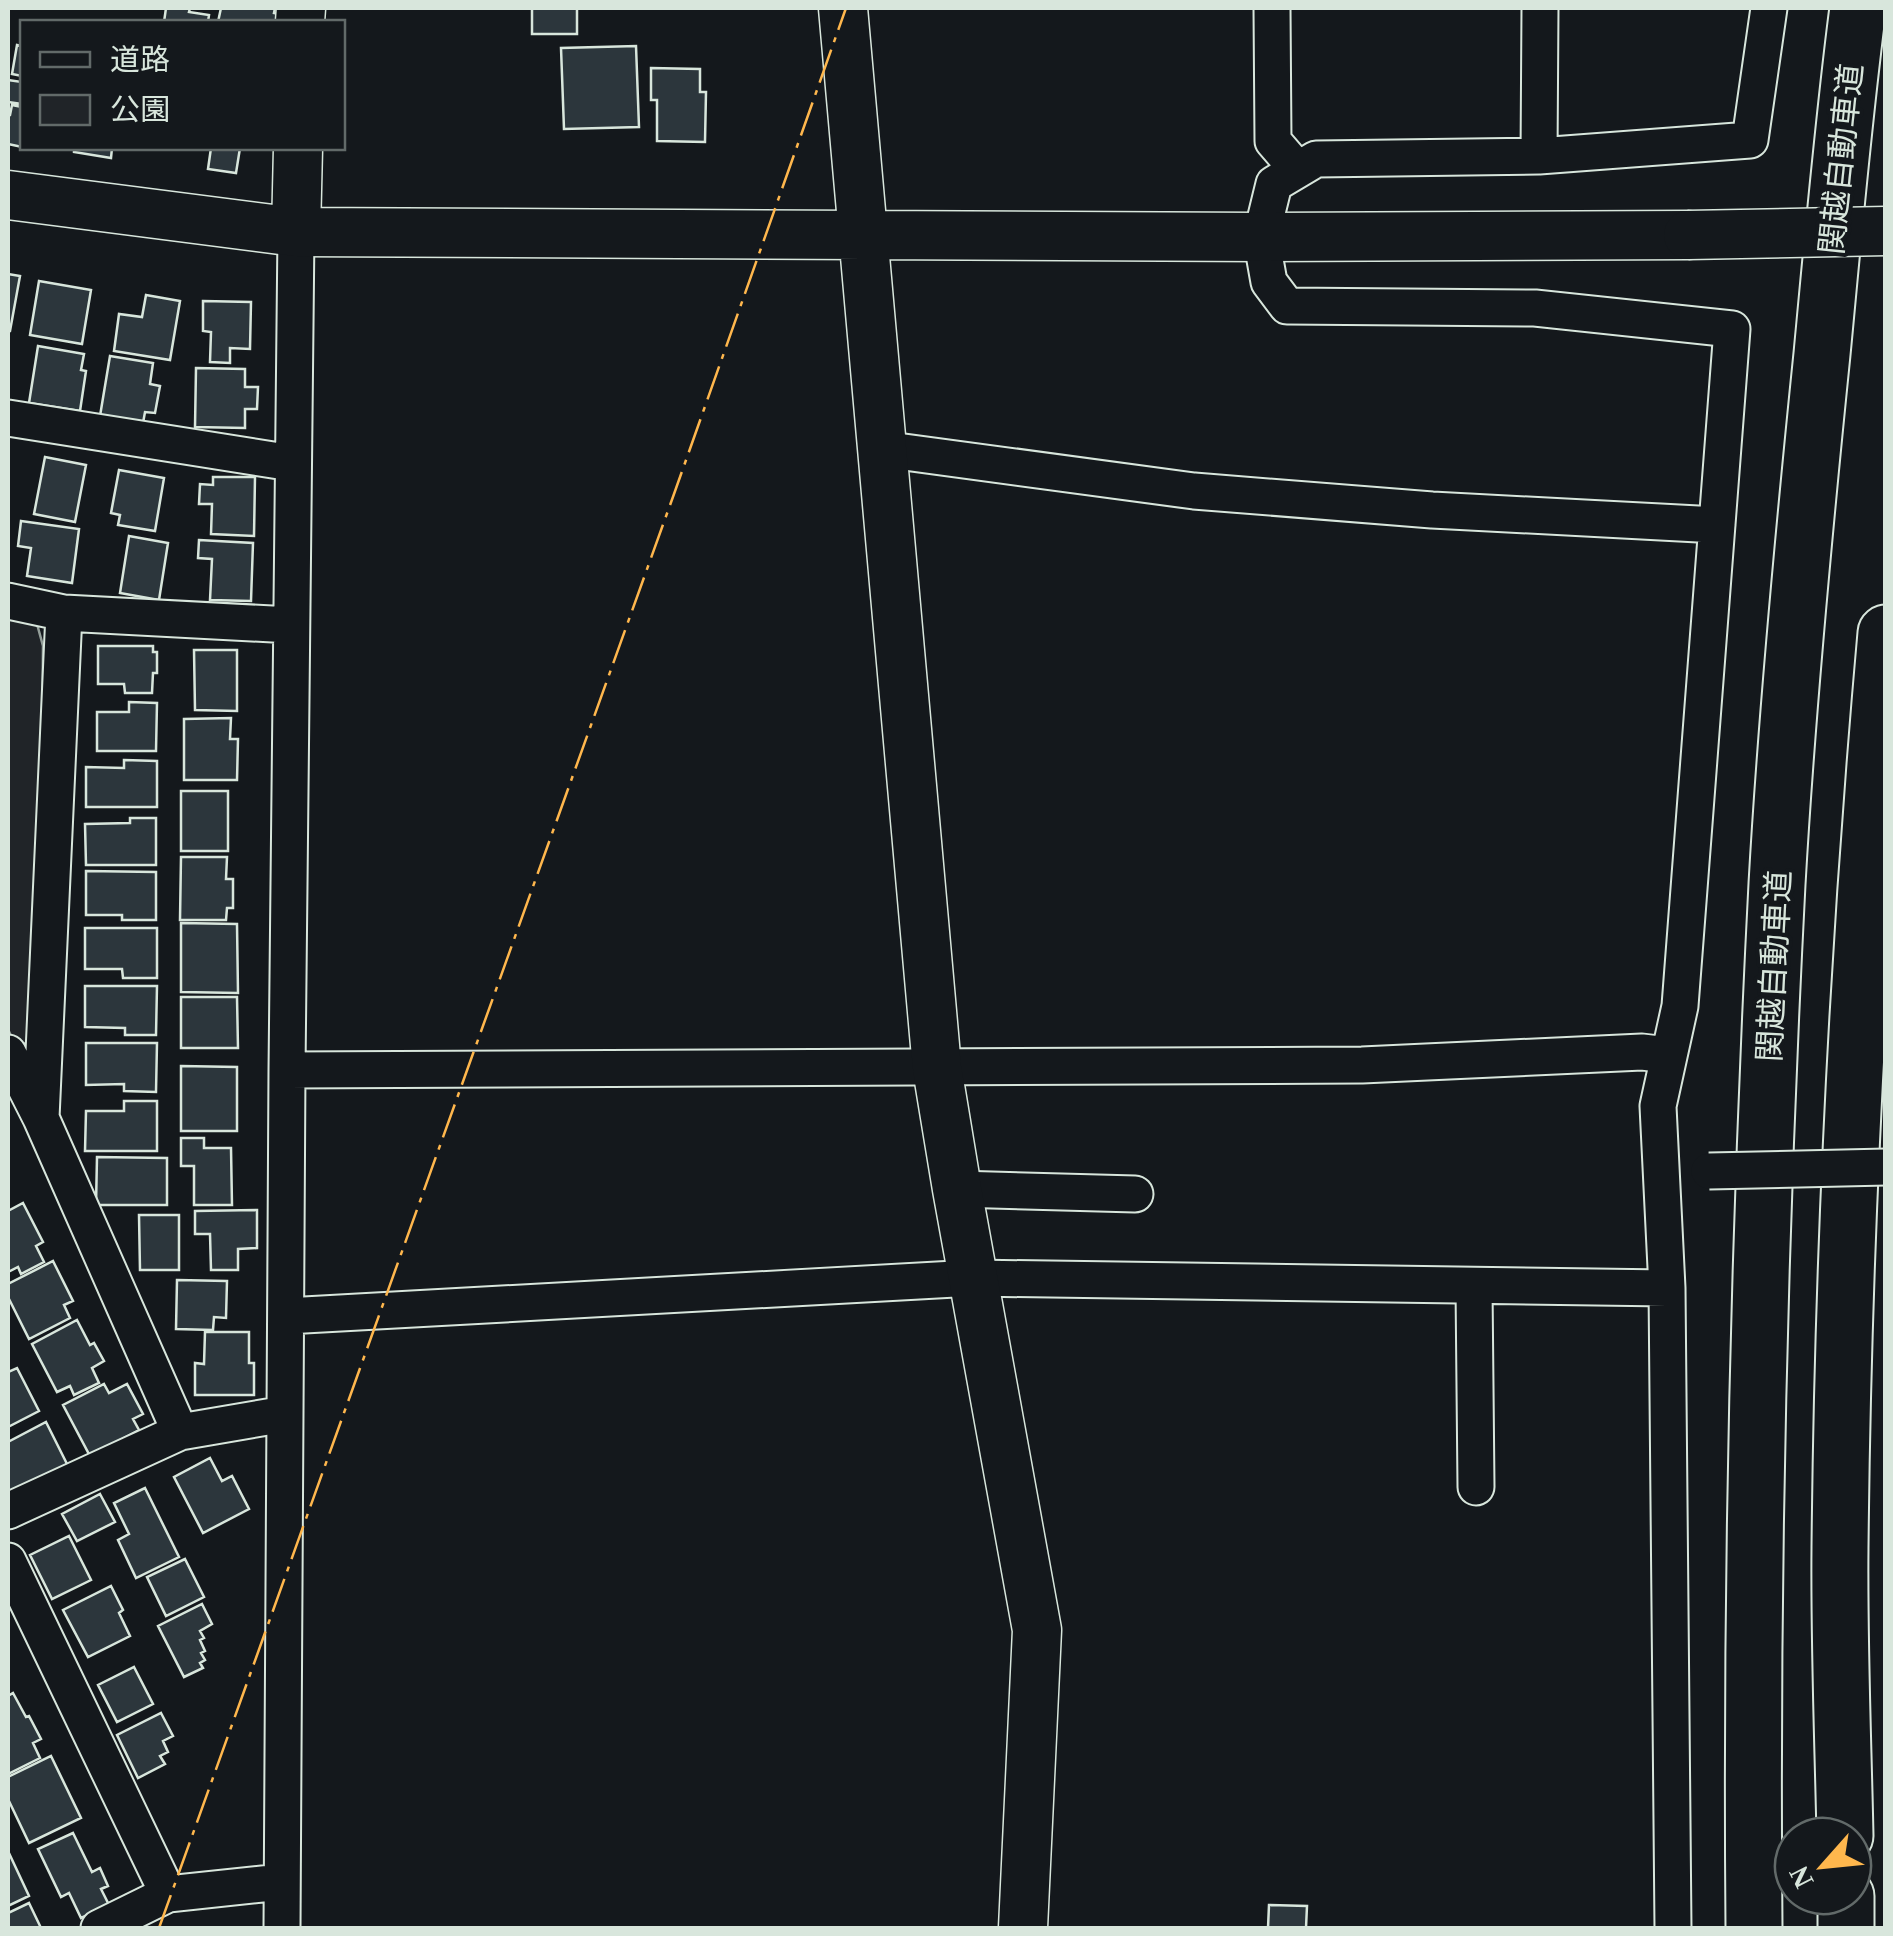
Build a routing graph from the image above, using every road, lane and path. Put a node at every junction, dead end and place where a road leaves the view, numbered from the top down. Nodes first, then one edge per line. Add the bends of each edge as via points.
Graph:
1 (843, 8) edge
2 (1272, 8) edge
3 (1540, 8) edge
4 (1768, 8) edge
5 (1858, 8) edge
6 (298, 150) edge
7 (1538, 156) junction
8 (1297, 169) junction
9 (8, 195) edge
10 (1886, 231) edge
11 (296, 232) junction
12 (862, 234) junction
13 (1261, 236) junction
14 (8, 418) edge
15 (882, 448) junction
16 (292, 463) junction
17 (1717, 526) junction
18 (8, 602) edge
19 (64, 613) junction
20 (291, 625) junction
21 (1886, 633) edge
22 (8, 1052) edge
23 (1668, 1055) junction
24 (938, 1068) junction
25 (287, 1070) junction
26 (41, 1118) junction
27 (1886, 1168) edge
28 (1662, 1174) junction
29 (957, 1188) junction
30 (1136, 1194) dead end
31 (973, 1278) junction
32 (1474, 1287) junction
33 (1666, 1288) junction
34 (286, 1316) junction
35 (286, 1414) junction
36 (180, 1432) junction
37 (1476, 1487) dead end
38 (8, 1511) edge
39 (8, 1561) edge
40 (1845, 1816) edge
41 (281, 1882) junction
42 (168, 1894) junction
43 (98, 1928) edge
44 (282, 1928) edge
45 (1023, 1928) edge
46 (1673, 1928) edge
47 (1754, 1928) edge

1 - 12 street
2 - 8 street via 1273,141
3 - 7 street
4 - 7 street via 1750,140
5 - 47 highway, 関越自動車道 via 1806,511 1778,879 1760,1258
6 - 11 street
7 - 8 street via 1316,159
8 - 13 street via 1274,184
9 - 11 street
10 - 13 street, bridge
11 - 12 street
11 - 16 street
12 - 13 street
12 - 15 street
13 - 17 street via 1269,282 1287,306 1535,308 1732,329
14 - 16 street
15 - 17 street via 1194,491
15 - 24 street
16 - 20 street
17 - 23 street via 1680,1006
18 - 19 street
19 - 20 street
19 - 26 street
20 - 25 street
21 - 40 highway via 1847,1217 1840,1551
22 - 26 street
23 - 24 street
23 - 28 street via 1658,1106
24 - 25 street
24 - 29 street
25 - 34 street
26 - 36 street
27 - 28 street, bridge
28 - 33 street
29 - 30 street
29 - 31 street
31 - 32 street
31 - 34 street
31 - 45 street via 1036,1630
32 - 33 street
32 - 37 street
33 - 46 street
34 - 35 street
35 - 36 street
35 - 41 street
36 - 38 street
39 - 42 street
41 - 42 street
41 - 44 street
42 - 43 street

